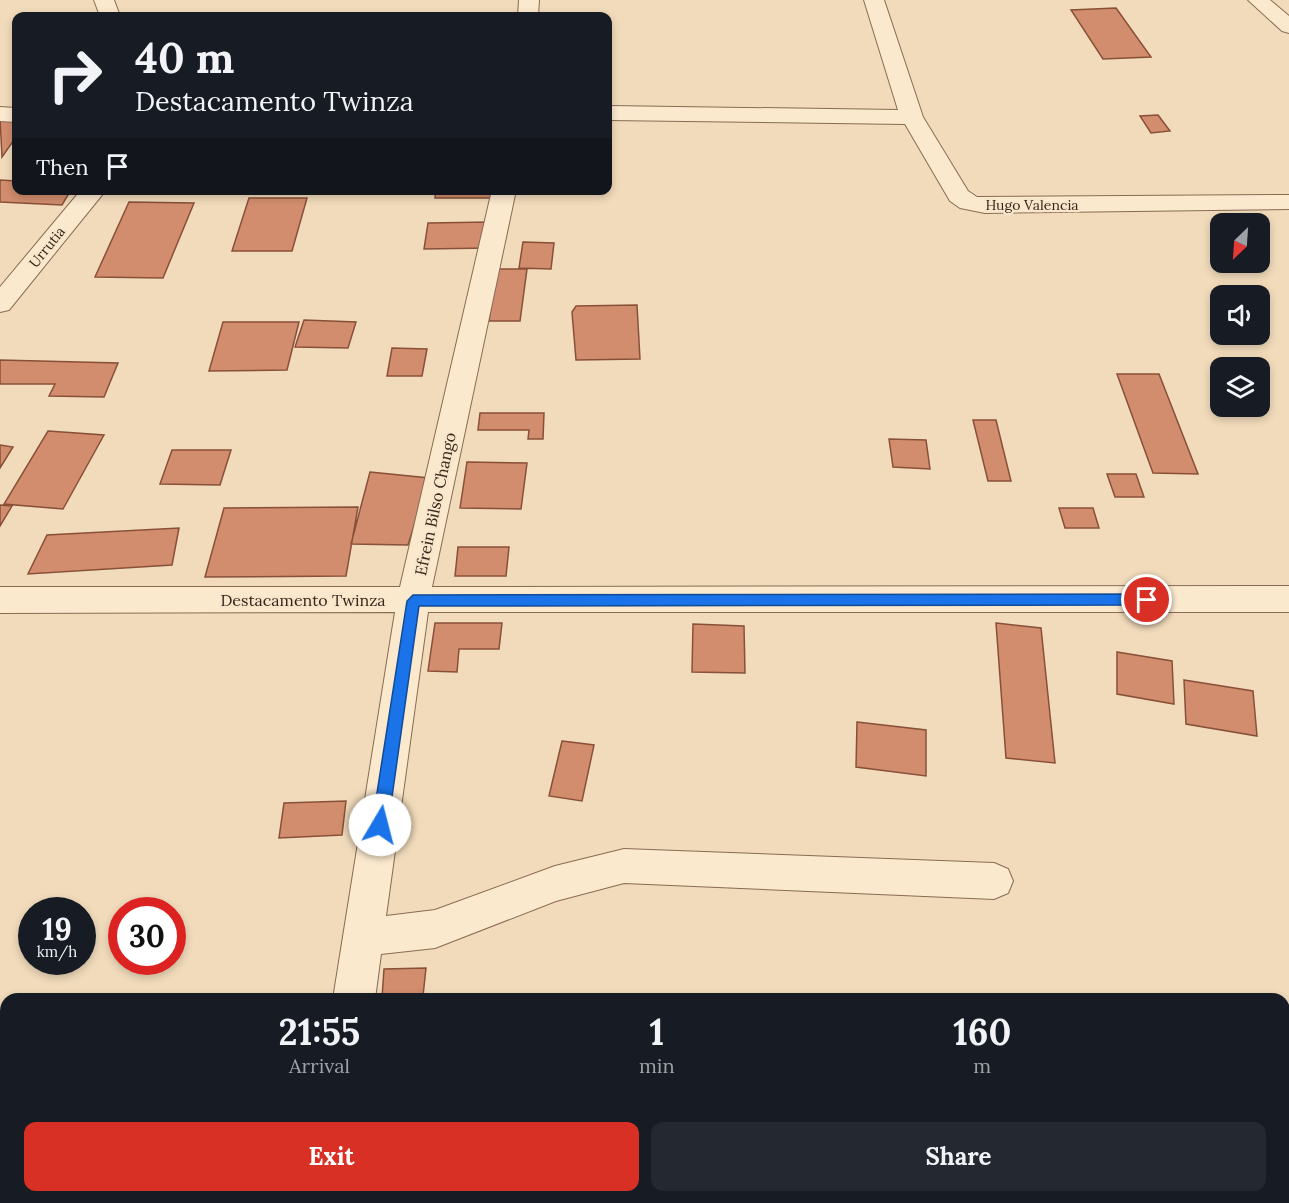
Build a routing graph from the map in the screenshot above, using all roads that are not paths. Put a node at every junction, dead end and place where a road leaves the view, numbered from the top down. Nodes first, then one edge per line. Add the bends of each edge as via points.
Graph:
1 (874, 0) edge
2 (1258, 0) edge
3 (1289, 27) edge
4 (612, 113) edge
5 (912, 117) junction
6 (90, 195) edge
7 (503, 195) edge
8 (1289, 202) edge
9 (0, 304) edge
10 (1289, 599) edge
11 (0, 600) edge
12 (413, 601) junction
13 (994, 880) dead end
14 (363, 938) junction
15 (355, 993) edge

1 - 5 street
2 - 3 street
4 - 5 street
5 - 8 street, Hugo Valencia via 959,196 969,203 985,206
6 - 9 street, Urrutia
7 - 12 street, Efrein Bilso Chango
10 - 12 street, Destacamento Twinza
11 - 12 street, Destacamento Twinza
12 - 14 street, Efrein Bilso Chango
13 - 14 street via 624,866 555,884 435,929
14 - 15 street, Efrein Bilso Chango

